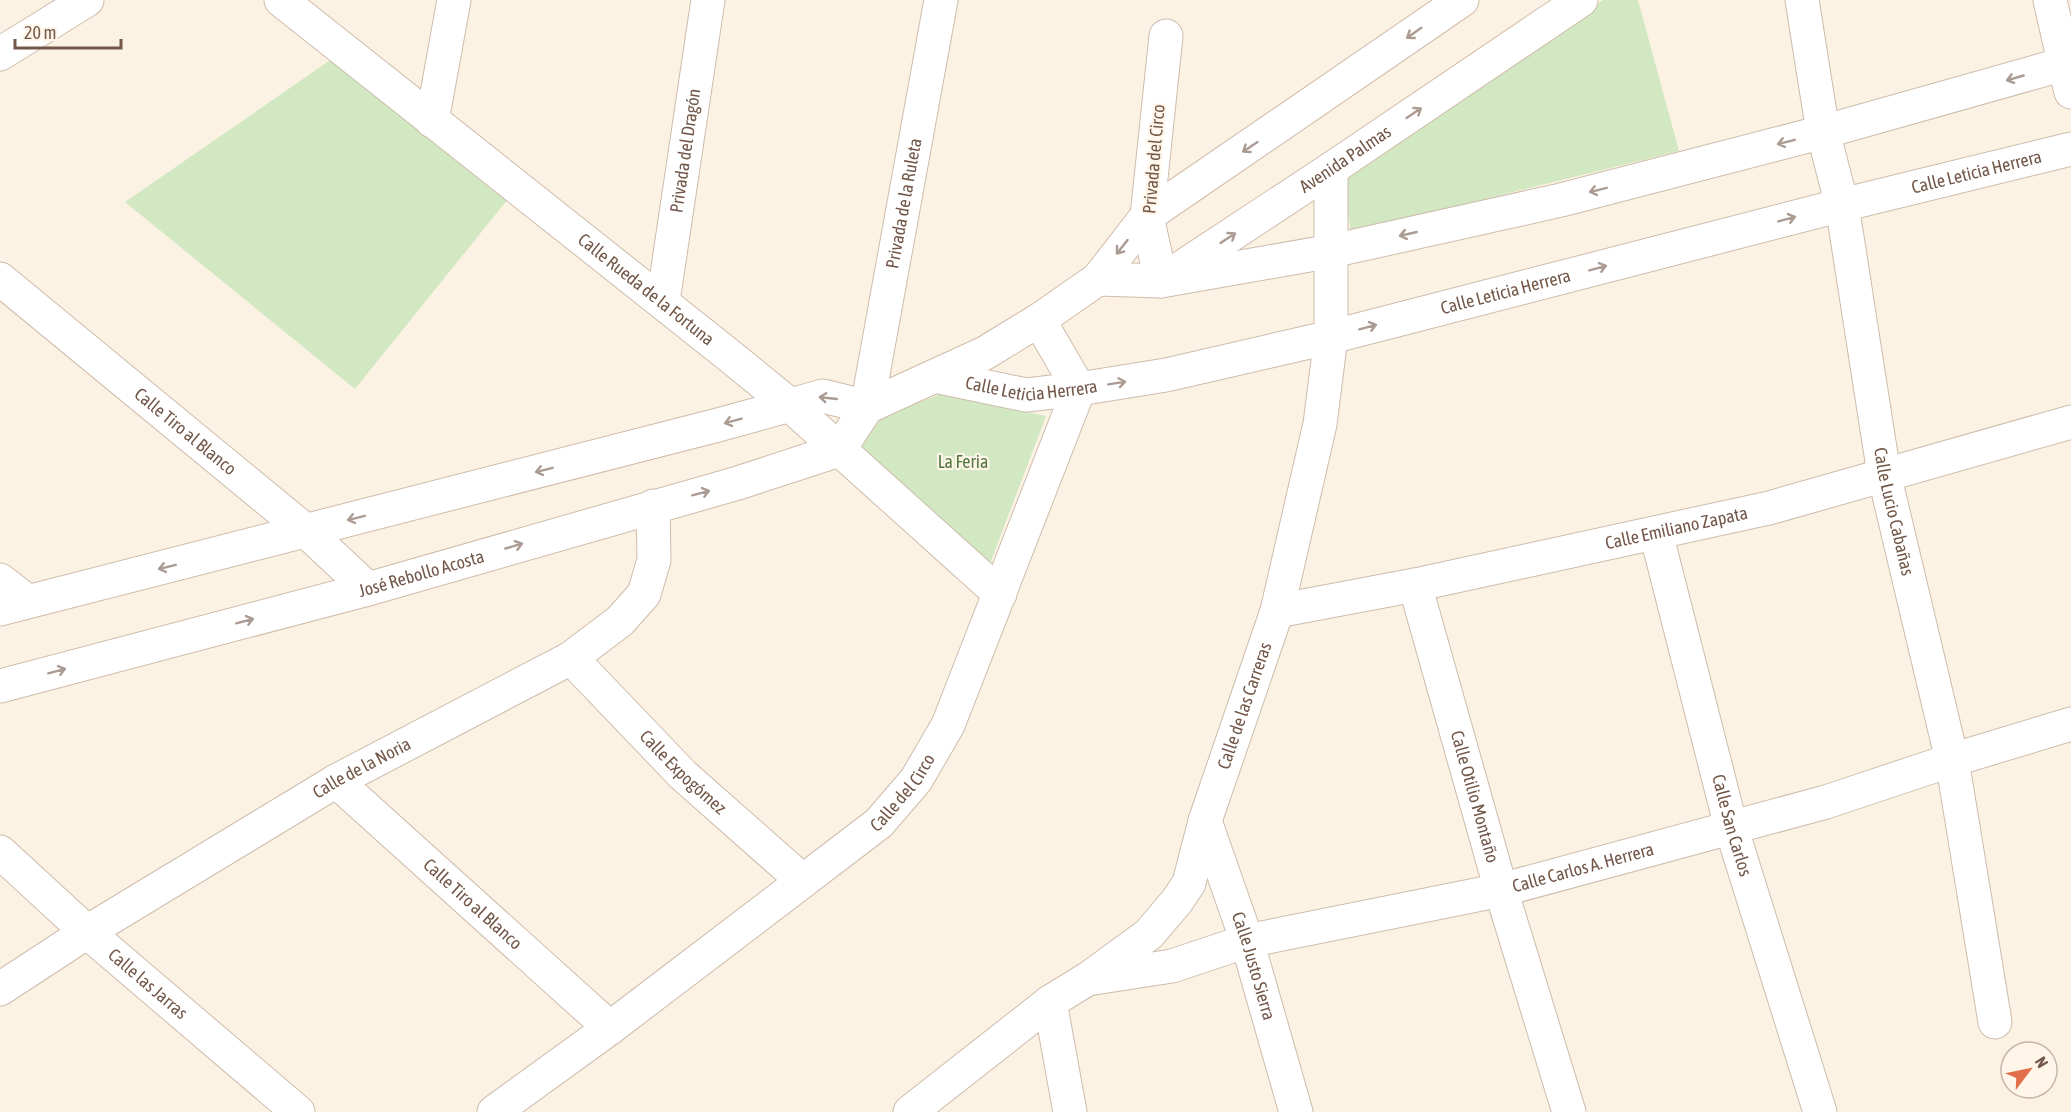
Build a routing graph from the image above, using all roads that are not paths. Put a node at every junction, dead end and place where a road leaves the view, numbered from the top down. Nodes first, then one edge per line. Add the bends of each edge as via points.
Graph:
1 (87, 0) edge
2 (281, 0) edge
3 (454, 0) edge
4 (708, 0) edge
5 (941, 0) edge
6 (1462, 0) edge
7 (1581, 0) edge
8 (1802, 0) edge
9 (2050, 0) edge
10 (1544, 10) edge
11 (1166, 36) dead end
12 (0, 54) edge
13 (2069, 73) edge
14 (432, 121) junction
15 (1823, 132) junction
16 (2071, 148) edge
17 (1331, 169) junction
18 (1842, 205) junction
19 (1147, 216) junction
20 (1332, 251) junction
21 (0, 279) edge
22 (1098, 279) junction
23 (1161, 281) junction
24 (663, 301) junction
25 (1040, 320) junction
26 (1331, 337) junction
27 (935, 376) junction
28 (1079, 389) junction
29 (790, 405) junction
30 (867, 407) junction
31 (2071, 422) edge
32 (839, 450) junction
33 (1884, 474) junction
34 (653, 506) junction
35 (306, 531) junction
36 (1656, 533) junction
37 (0, 580) edge
38 (1415, 585) junction
39 (368, 589) junction
40 (1000, 594) junction
41 (13, 605) edge
42 (1277, 612) junction
43 (571, 658) junction
44 (0, 686) edge
45 (2071, 724) edge
46 (1952, 760) junction
47 (336, 781) junction
48 (1205, 821) junction
49 (1731, 827) junction
50 (0, 852) edge
51 (803, 881) junction
52 (1501, 890) junction
53 (87, 932) junction
54 (1247, 941) junction
55 (1089, 978) junction
56 (0, 989) edge
57 (1050, 1002) junction
58 (1995, 1022) dead end
59 (610, 1028) junction
60 (298, 1112) edge
61 (494, 1112) edge
62 (910, 1112) edge
63 (1070, 1112) edge
64 (1296, 1112) edge
65 (1569, 1112) edge
66 (1820, 1112) edge

1 - 12 street
2 - 14 street, Calle Rueda de la Fortuna
3 - 14 street
4 - 24 street, Privada del Dragón
5 - 30 street, Privada de la Ruleta
6 -> 19 street
7 - 10 street, Avenida Palmas
8 - 15 street, Calle Lucio Cabañas
9 - 13 street
17 -> 10 street, Avenida Palmas
11 - 19 street, Privada del Circo
13 -> 15 street
14 - 24 street, Calle Rueda de la Fortuna
15 - 18 street, Calle Lucio Cabañas
15 -> 20 street via 1561,200
16 - 18 street, Calle Leticia Herrera
17 - 20 street, Calle de las Carreras
23 -> 17 street, Avenida Palmas
26 -> 18 street, Calle Leticia Herrera
18 - 33 street, Calle Lucio Cabañas
19 -> 22 street
19 - 23 street, Privada del Circo
20 - 23 street
20 - 26 street, Calle de las Carreras
21 - 35 street, Calle Tiro al Blanco
22 - 23 street
22 - 25 street
24 - 29 street, Calle Rueda de la Fortuna
25 - 27 street via 985,353
25 - 28 street
28 -> 26 street, Calle Leticia Herrera via 1166,375
26 - 42 street, Calle de las Carreras via 1320,424
27 - 28 street, Calle Leticia Herrera via 1026,395
27 - 30 street
28 - 40 street, Calle del Circo
30 -> 29 street via 823,396
29 - 32 street, Calle Rueda de la Fortuna
29 -> 35 street
30 - 32 street
31 - 33 street, Calle Emiliano Zapata
34 -> 32 street, José Rebollo Acosta
32 - 40 street, Calle Rueda de la Fortuna
33 - 36 street, Calle Emiliano Zapata via 1769,508
33 - 46 street, Calle Lucio Cabañas
39 -> 34 street, José Rebollo Acosta
34 - 43 street, Calle de la Noria via 654,560 644,594 620,621
35 - 39 street, Calle Tiro al Blanco
35 -> 41 street
36 - 38 street, Calle Emiliano Zapata
36 - 49 street, Calle San Carlos
37 - 41 street
38 - 42 street, Calle Emiliano Zapata
38 - 52 street, Calle Otilio Montaño
44 -> 39 street, José Rebollo Acosta
40 - 51 street, Calle del Circo via 948,725 916,780 879,823
42 - 48 street, Calle de las Carreras
43 - 47 street, Calle de la Noria
43 - 51 street, Calle Expogómez via 683,775
45 - 46 street, Calle Carlos A. Herrera
46 - 49 street, Calle Carlos A. Herrera via 1826,802
46 - 58 street, Calle Lucio Cabañas
47 - 53 street, Calle de la Noria
47 - 59 street, Calle Tiro al Blanco
48 - 54 street, Calle Justo Sierra
48 - 55 street, Calle de las Carreras via 1189,883 1177,901 1149,934
49 - 52 street, Calle Carlos A. Herrera
49 - 66 street, Calle San Carlos
50 - 53 street, Calle las Jarras
51 - 59 street, Calle del Circo
52 - 54 street, Calle Carlos A. Herrera
52 - 65 street, Calle Otilio Montaño
53 - 56 street, Calle de la Noria
53 - 60 street, Calle las Jarras
54 - 55 street, Calle Carlos A. Herrera via 1172,966
54 - 64 street, Calle Justo Sierra
55 - 57 street, Calle de las Carreras
57 - 62 street, Calle de las Carreras
57 - 63 street
59 - 61 street, Calle del Circo

